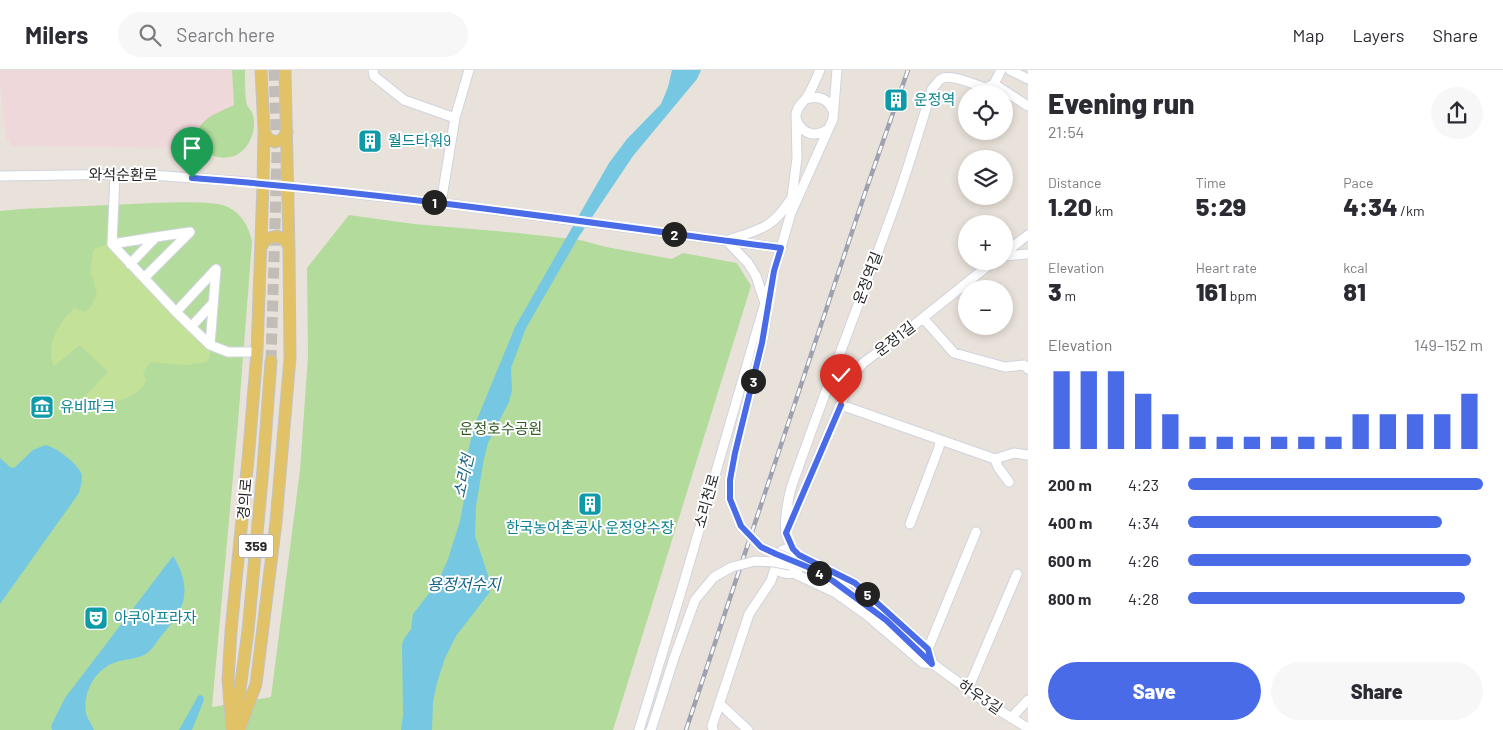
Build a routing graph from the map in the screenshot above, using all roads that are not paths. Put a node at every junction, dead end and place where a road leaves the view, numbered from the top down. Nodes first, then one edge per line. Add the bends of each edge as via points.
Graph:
1 (261, 70) edge
2 (285, 70) edge
3 (373, 70) edge
4 (469, 70) edge
5 (820, 70) edge
6 (837, 70) edge
7 (1001, 70) edge
8 (1010, 70) edge
9 (1028, 79) edge
10 (994, 84) junction
11 (806, 99) junction
12 (1028, 106) edge
13 (834, 114) junction
14 (455, 118) junction
15 (797, 121) junction
16 (831, 125) junction
17 (264, 130) junction
18 (287, 130) junction
19 (0, 175) edge
20 (115, 175) junction
21 (263, 184) junction
22 (288, 186) junction
23 (792, 198) junction
24 (441, 203) junction
25 (791, 213) junction
26 (1028, 235) edge
27 (156, 237) junction
28 (726, 241) junction
29 (112, 244) junction
30 (261, 247) junction
31 (289, 248) junction
32 (781, 248) junction
33 (1013, 248) edge
34 (1028, 254) edge
35 (1013, 255) edge
36 (130, 264) junction
37 (983, 270) edge
38 (774, 271) junction
39 (144, 278) junction
40 (213, 303) junction
41 (765, 303) junction
42 (176, 312) junction
43 (923, 318) junction
44 (192, 326) junction
45 (210, 345) junction
46 (257, 352) junction
47 (271, 361) tunnel mouth
48 (1028, 369) edge
49 (841, 405) junction
50 (940, 440) junction
51 (1028, 455) edge
52 (995, 459) junction
53 (1009, 482) dead end
54 (910, 524) dead end
55 (976, 532) dead end
56 (786, 533) junction
57 (780, 551) junction
58 (796, 552) junction
59 (776, 565) junction
60 (815, 570) junction
61 (788, 573) junction
62 (1017, 574) dead end
63 (772, 580) junction
64 (928, 649) junction
65 (932, 664) junction
66 (968, 689) junction
67 (1028, 700) edge
68 (719, 703) junction
69 (1011, 718) junction
70 (1028, 728) edge
71 (712, 729) edge
72 (234, 730) edge
73 (239, 730) edge
74 (639, 730) edge
75 (651, 730) edge
76 (748, 730) edge

1 - 17 main road
2 - 18 main road
3 - 14 street via 374,76 404,100
4 - 14 street
5 - 11 street
6 - 13 street
7 - 10 street
8 - 9 street
10 - 12 street
10 - 56 street, 운정역길 via 985,88 947,77 932,89 895,206 788,499
11 - 13 street via 824,99
11 - 15 street via 798,108
13 - 16 street
14 - 24 street
15 - 16 street via 810,134 822,133
15 - 23 street
16 - 25 street
17 - 18 main road via 267,138 275,142 283,139
17 - 21 main road
18 - 22 main road
19 - 20 street, 와석순환로
20 - 21 street, 와석순환로
20 - 29 street
21 - 22 street, 와석순환로
21 - 30 main road
22 - 24 street, 와석순환로
22 - 31 main road
23 - 25 street
23 - 28 street via 769,226
24 - 28 street, 와석순환로
25 - 32 street, 소리천로
26 - 33 street
27 - 29 street
27 - 36 street
27 - 39 street via 190,232
28 - 32 street, 와석순환로
28 - 41 street via 748,263
29 - 36 street
30 - 31 main road via 266,239 277,236 286,241
30 - 46 main road
31 - 73 main road via 290,358 276,522 256,684
32 - 38 street, 소리천로
34 - 35 street
36 - 39 street
37 - 43 street, 운정1길
38 - 41 street, 소리천로
38 - 60 street, bridge via 762,343 735,453 730,499 741,526 761,547
39 - 42 street
40 - 42 street via 216,269
40 - 44 street
40 - 45 street
41 - 74 street, 소리천로
42 - 44 street
43 - 48 street via 954,353 1005,367 1024,365
43 - 49 street, 운정1길 via 863,363 852,377
44 - 45 street
45 - 46 street via 228,352
46 - 72 main road via 230,630 228,680
47 - 72 main road, 경의로 / 359 via 248,631
49 - 50 street
49 - 56 street, 운정1길
50 - 52 street
50 - 54 street
51 - 52 street via 1014,453
52 - 53 street
55 - 64 street
56 - 57 street, 운정1길
56 - 58 street
57 - 58 street
57 - 59 street
58 - 61 street via 801,564 796,571
58 - 64 street via 855,583
59 - 61 street via 780,572
59 - 63 street
60 - 65 street via 886,620
60 - 75 street, bridge via 756,561 732,567 714,577 695,600
61 - 63 street
61 - 65 street, 하우3길 via 836,593 923,663
62 - 66 street
63 - 68 street via 749,614
64 - 65 street
65 - 66 street, 하우3길
66 - 69 street, 하우3길
67 - 69 street
68 - 71 street
68 - 76 street
69 - 70 street, 하우3길

